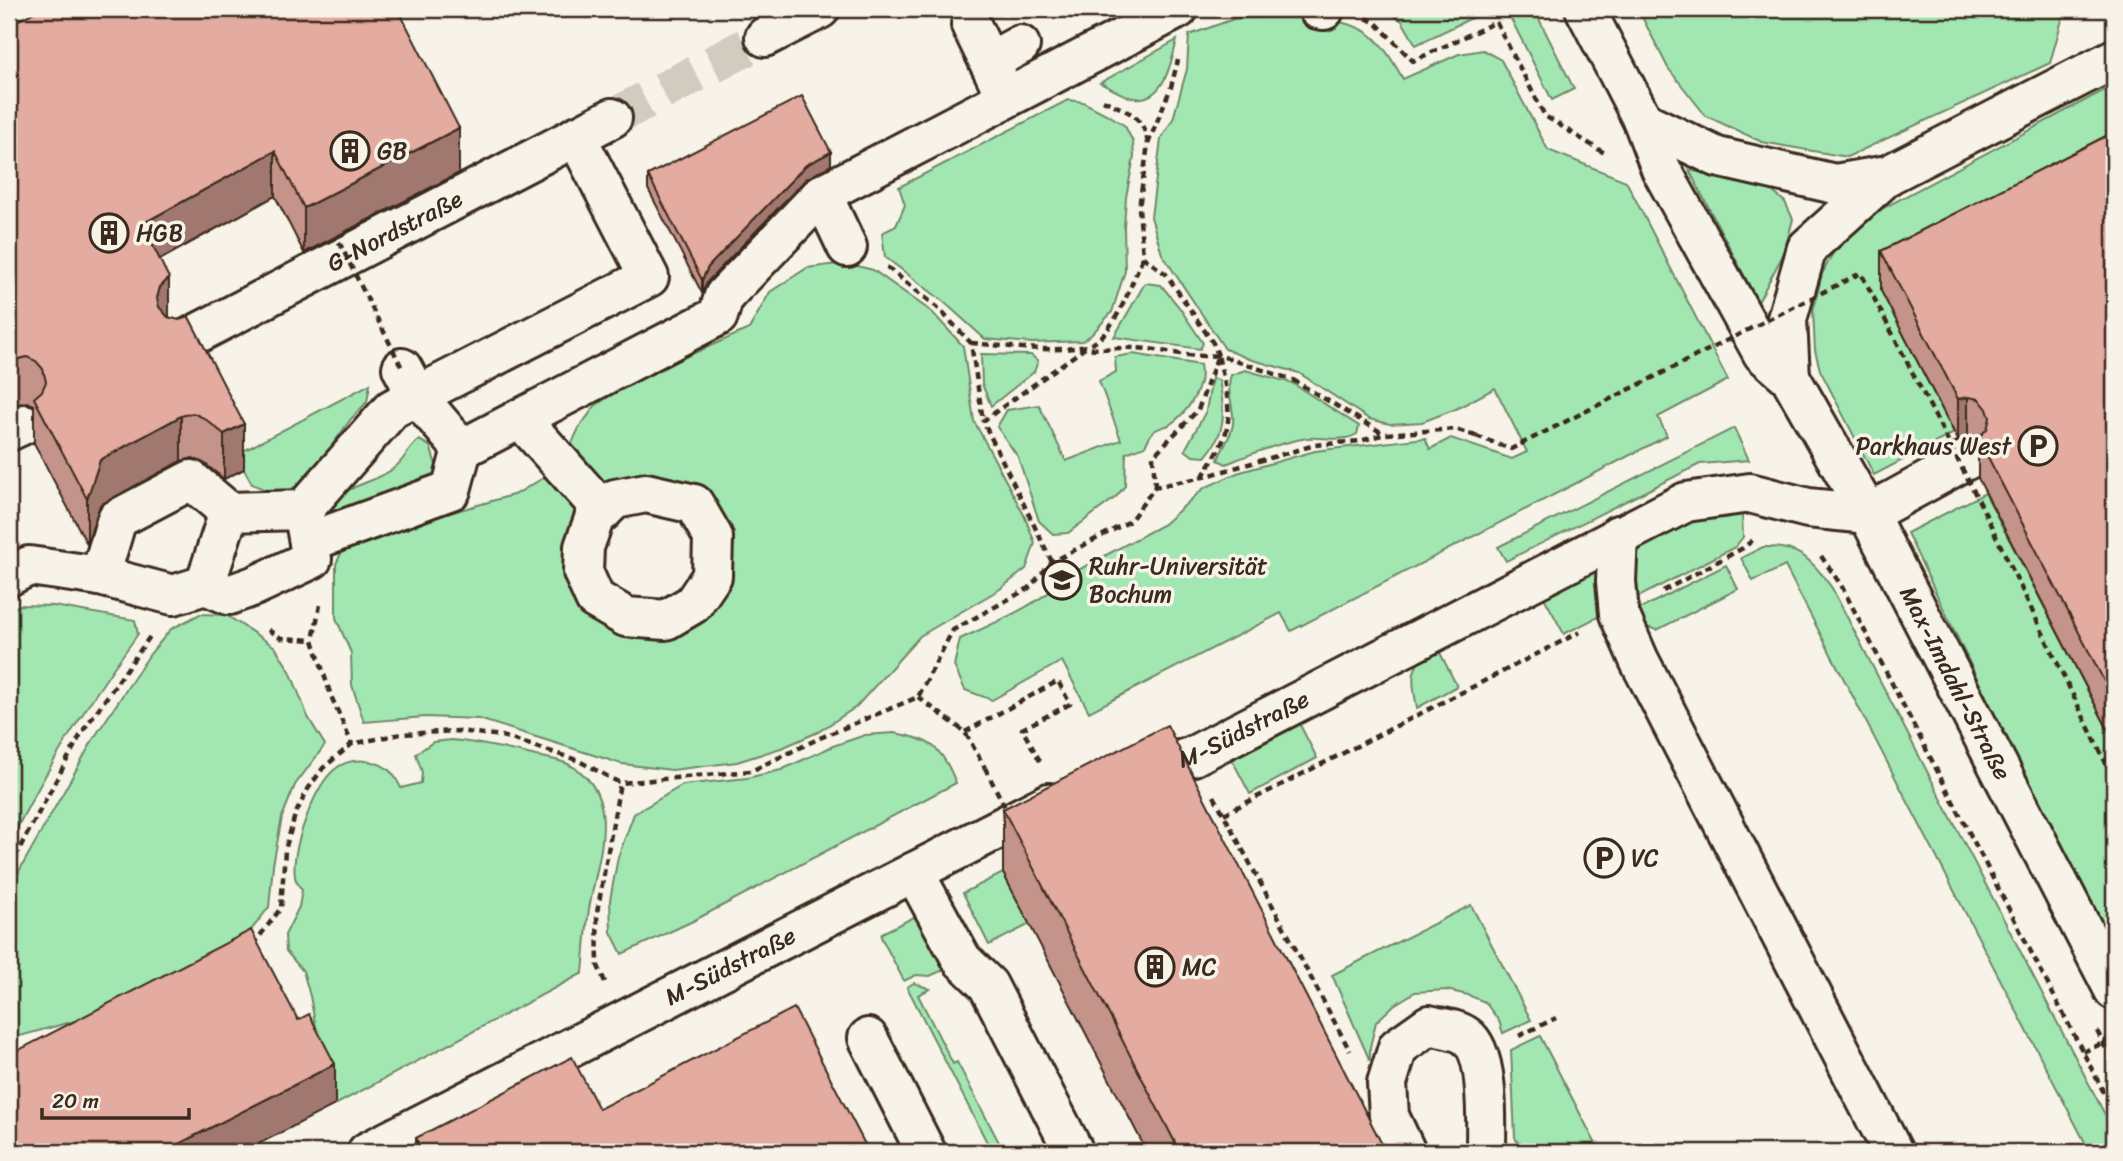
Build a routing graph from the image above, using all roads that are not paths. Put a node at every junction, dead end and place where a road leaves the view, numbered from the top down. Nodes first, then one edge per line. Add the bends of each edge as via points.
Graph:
1 (820, 9) edge
2 (1177, 19) edge
3 (1590, 19) edge
4 (971, 25) dead end
5 (765, 37) tunnel mouth
6 (2114, 59) edge
7 (1006, 97) junction
8 (612, 118) tunnel mouth
9 (1643, 121) junction
10 (576, 136) junction
11 (1888, 174) junction
12 (822, 194) junction
13 (847, 247) dead end
14 (179, 343) edge
15 (1790, 377) junction
16 (422, 382) junction
17 (520, 418) junction
18 (461, 449) junction
19 (1968, 459) dead end
20 (603, 510) dead end
21 (229, 512) junction
22 (1868, 514) junction
23 (1618, 535) junction
24 (310, 546) junction
25 (9, 576) edge
26 (100, 576) junction
27 (201, 599) junction
28 (915, 872) junction
29 (2114, 990) edge
30 (868, 1038) dead end
31 (367, 1152) edge
32 (926, 1152) edge
33 (1074, 1152) edge
34 (1406, 1152) edge
35 (1486, 1152) edge
36 (1893, 1152) edge

1 - 5 street
2 - 7 street via 1078,77
3 - 9 street
4 - 7 street via 1004,54
6 - 11 street, Max-Imdahl-Straße
7 - 12 street
8 - 10 street, G-Nordstraße
9 - 11 street, Max-Imdahl-Straße via 1717,157 1835,184
9 - 15 street, Max-Imdahl-Straße via 1661,169 1763,354
10 - 14 street, G-Nordstraße
10 - 16 street via 649,277
11 - 15 street, Max-Imdahl-Straße via 1807,248 1787,319
12 - 13 street
12 - 17 street via 724,296 718,316
15 - 22 street, Max-Imdahl-Straße
16 - 18 street
16 - 24 street via 392,409
17 - 18 street
17 - 20 street
18 - 24 street via 451,490
19 - 22 street
21 - 24 street
21 - 26 street via 191,480 117,519
21 - 27 street
22 - 23 street, M-Südstraße via 1808,508 1750,493 1686,502
22 - 29 street, Max-Imdahl-Straße
23 - 28 street, M-Südstraße via 1193,756 1059,798
23 - 36 street via 1619,614 1639,660
24 - 27 street via 254,586
25 - 26 street via 29,566
26 - 27 street
28 - 31 street, M-Südstraße
28 - 33 street via 962,960 988,985
30 - 32 street
34 - 35 street via 1390,1116 1387,1083 1398,1047 1429,1025 1466,1035 1481,1056

